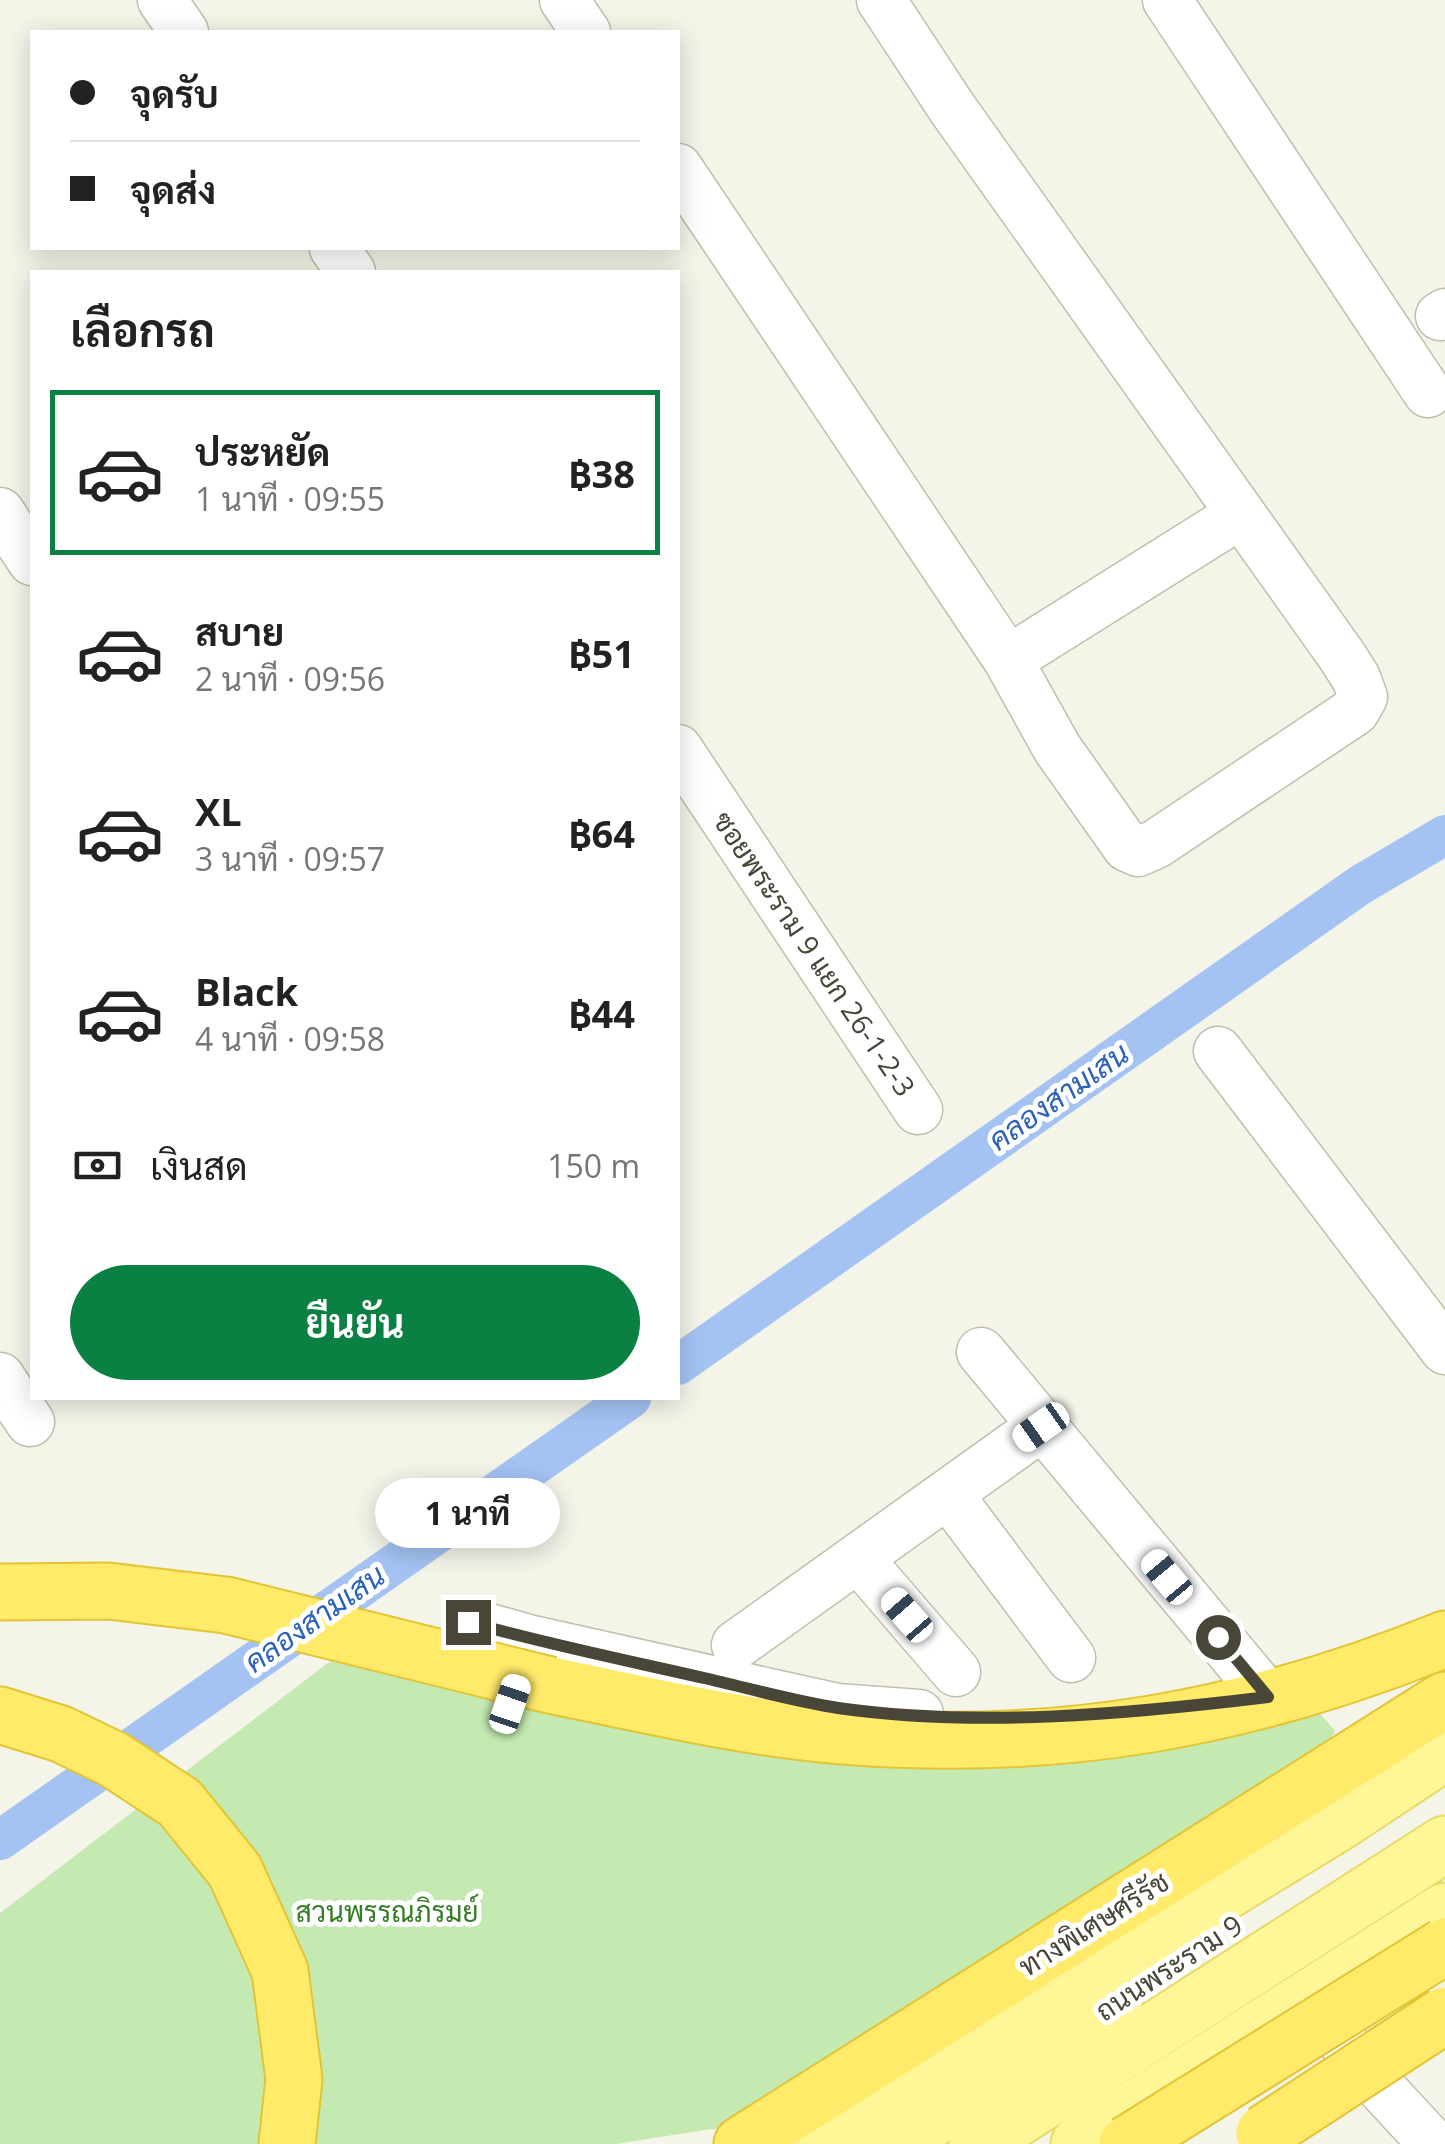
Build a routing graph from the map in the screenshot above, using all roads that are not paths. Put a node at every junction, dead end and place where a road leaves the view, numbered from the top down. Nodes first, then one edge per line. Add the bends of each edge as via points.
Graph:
1 (162, 0) edge
2 (564, 0) edge
3 (882, 0) edge
4 (1167, 0) edge
5 (183, 30) edge
6 (585, 30) edge
7 (680, 171) edge
8 (1428, 394) dead end
9 (0, 512) edge
10 (1241, 514) junction
11 (30, 558) edge
12 (1008, 660) junction
13 (680, 752) edge
14 (1218, 1051) dead end
15 (918, 1110) dead end
16 (1445, 1350) edge
17 (982, 1352) dead end
18 (0, 1377) edge
19 (30, 1422) dead end
20 (1041, 1427) junction
21 (948, 1494) junction
22 (858, 1558) junction
23 (0, 1592) edge
24 (468, 1622) dead end
25 (1445, 1631) edge
26 (1445, 1639) edge
27 (532, 1640) junction
28 (736, 1646) dead end
29 (1070, 1658) dead end
30 (956, 1672) dead end
31 (1268, 1697) junction
32 (1445, 1700) edge
33 (510, 1704) dead end
34 (1445, 1708) edge
35 (0, 1715) edge
36 (1445, 1752) edge
37 (1445, 1792) edge
38 (1341, 1821) junction
39 (1445, 1844) edge
40 (1445, 1911) edge
41 (1445, 1946) edge
42 (1308, 1998) junction
43 (1445, 2015) edge
44 (1445, 2034) edge
45 (1372, 2078) junction
46 (287, 2144) edge
47 (742, 2144) edge
48 (813, 2144) edge
49 (894, 2144) edge
50 (978, 2144) edge
51 (1080, 2144) edge
52 (1127, 2144) edge
53 (1248, 2144) edge
54 (1275, 2144) edge
55 (1433, 2144) edge

1 - 5 street
2 - 6 street
3 - 10 street
4 - 8 street
7 - 12 street
9 - 11 street
10 - 12 street
10 - 12 street via 1342,656 1363,697 1339,723 1156,844 1138,852 1127,848 1057,748
13 - 15 street, ซอยพระราม 9 แยก 26-1-2-3
14 - 16 street
17 - 20 street
18 - 19 street
20 - 21 street
20 - 31 street
21 - 22 street
21 - 29 street
22 - 28 street
22 - 30 street
23 - 26 highway, bridge via 108,1591 226,1605 708,1718 842,1736 976,1740 1103,1734 1314,1688
24 - 27 street
25 - 31 street
27 - 31 street via 837,1708 1044,1716
27 - 33 street
32 - 47 highway, ทางพิเศษศรีรัช
34 - 38 main road, ถนนพระราม 9
35 - 46 highway via 113,1759 180,1803 235,1871 280,1971 294,2079
36 - 38 main road, ถนนพระราม 9
37 - 49 main road, ถนนพระราม 9
38 - 48 main road, ถนนพระราม 9
39 - 50 main road, ถนนพระราม 9
40 - 42 main road
41 - 52 highway, bridge
42 - 45 street
42 - 51 main road
43 - 53 highway, bridge
44 - 45 main road
45 - 54 main road
45 - 55 street

